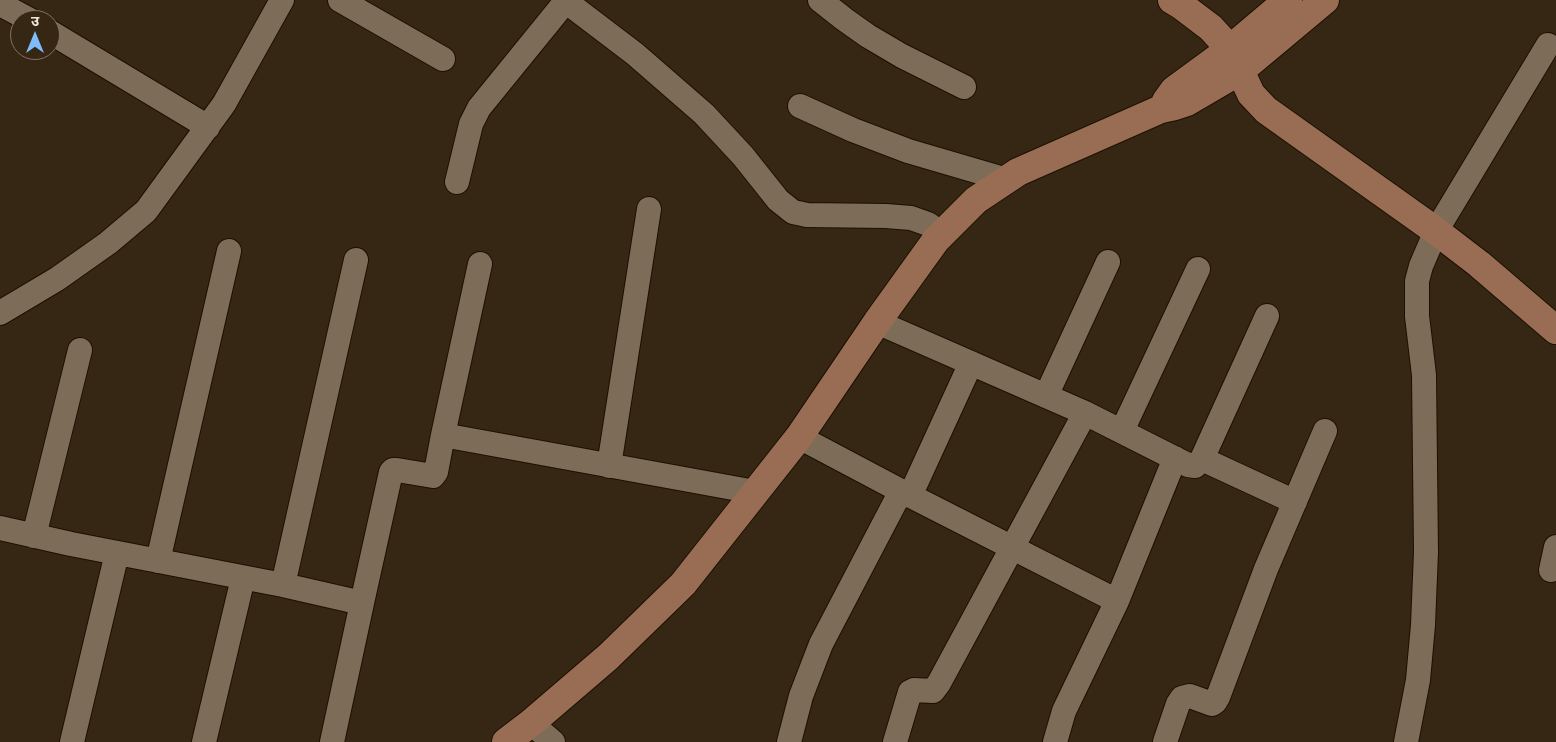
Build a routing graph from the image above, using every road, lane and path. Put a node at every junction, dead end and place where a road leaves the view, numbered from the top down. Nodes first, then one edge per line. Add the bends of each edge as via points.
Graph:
1 (340, 0) edge
2 (565, 0) edge
3 (820, 0) edge
4 (1172, 0) edge
5 (1288, 0) edge
6 (1325, 0) edge
7 (277, 2) edge
8 (0, 4) edge
9 (11, 10) edge
10 (60, 38) edge
11 (1548, 45) dead end
12 (443, 60) dead end
13 (1235, 60) junction
14 (964, 88) dead end
15 (800, 106) dead end
16 (208, 127) junction
17 (1007, 180) junction
18 (456, 182) dead end
19 (649, 209) dead end
20 (1436, 231) junction
21 (942, 234) junction
22 (229, 251) dead end
23 (356, 260) dead end
24 (1108, 262) dead end
25 (480, 264) dead end
26 (1198, 268) dead end
27 (0, 313) edge
28 (1267, 316) dead end
29 (877, 322) junction
30 (1556, 330) edge
31 (80, 350) dead end
32 (971, 363) junction
33 (1046, 396) junction
34 (1085, 412) junction
35 (1122, 431) junction
36 (1325, 431) dead end
37 (443, 435) junction
38 (799, 437) junction
39 (1175, 458) junction
40 (1202, 459) junction
41 (609, 466) junction
42 (755, 492) junction
43 (905, 493) junction
44 (1295, 502) junction
45 (0, 528) edge
46 (34, 536) junction
47 (1556, 547) edge
48 (1012, 548) junction
49 (117, 553) junction
50 (158, 561) junction
51 (1550, 570) dead end
52 (243, 578) junction
53 (283, 585) junction
54 (1118, 601) junction
55 (362, 603) junction
56 (531, 723) junction
57 (72, 742) edge
58 (204, 742) edge
59 (332, 742) edge
60 (506, 742) edge
61 (553, 742) edge
62 (789, 742) edge
63 (895, 742) edge
64 (1055, 742) edge
65 (1164, 742) edge
66 (1406, 742) edge

1 - 12 street
2 - 18 street via 479,108 471,124
2 - 21 street via 635,54 704,114 778,200 793,212 912,218
3 - 14 street via 868,36
4 - 13 main road via 1211,28
5 - 13 main road
6 - 13 main road
7 - 16 street via 224,104
8 - 9 street
10 - 16 street
11 - 20 street
13 - 17 main road via 1174,90 1161,109 1018,172
13 - 20 main road via 1251,94 1266,110
15 - 17 street via 908,151
16 - 27 street via 146,211 57,279
17 - 21 main road via 976,200
19 - 41 street
20 - 30 main road
20 - 66 street via 1421,266 1416,293 1424,375 1426,552 1418,680
21 - 29 main road
22 - 50 street
23 - 53 street
24 - 33 street
25 - 37 street
26 - 35 street
28 - 40 street
29 - 32 street
29 - 38 main road
31 - 46 street
32 - 33 street
32 - 43 street
33 - 34 street
34 - 35 street
34 - 48 street
35 - 39 street
36 - 44 street
37 - 41 street
37 - 55 street via 433,476 397,470 390,472
38 - 42 main road
38 - 43 street
39 - 40 street via 1192,466
39 - 54 street
40 - 44 street
41 - 42 street
42 - 56 main road via 683,584 608,657
43 - 48 street
43 - 62 street via 821,644 801,696
44 - 65 street via 1218,698 1212,704 1190,696 1182,698
45 - 46 street
46 - 49 street
47 - 51 street
48 - 54 street
48 - 63 street via 936,688 933,691 910,692
49 - 50 street
49 - 57 street
50 - 52 street
52 - 53 street
52 - 58 street
53 - 55 street
54 - 64 street via 1064,711
55 - 59 street
56 - 60 main road
56 - 61 street

